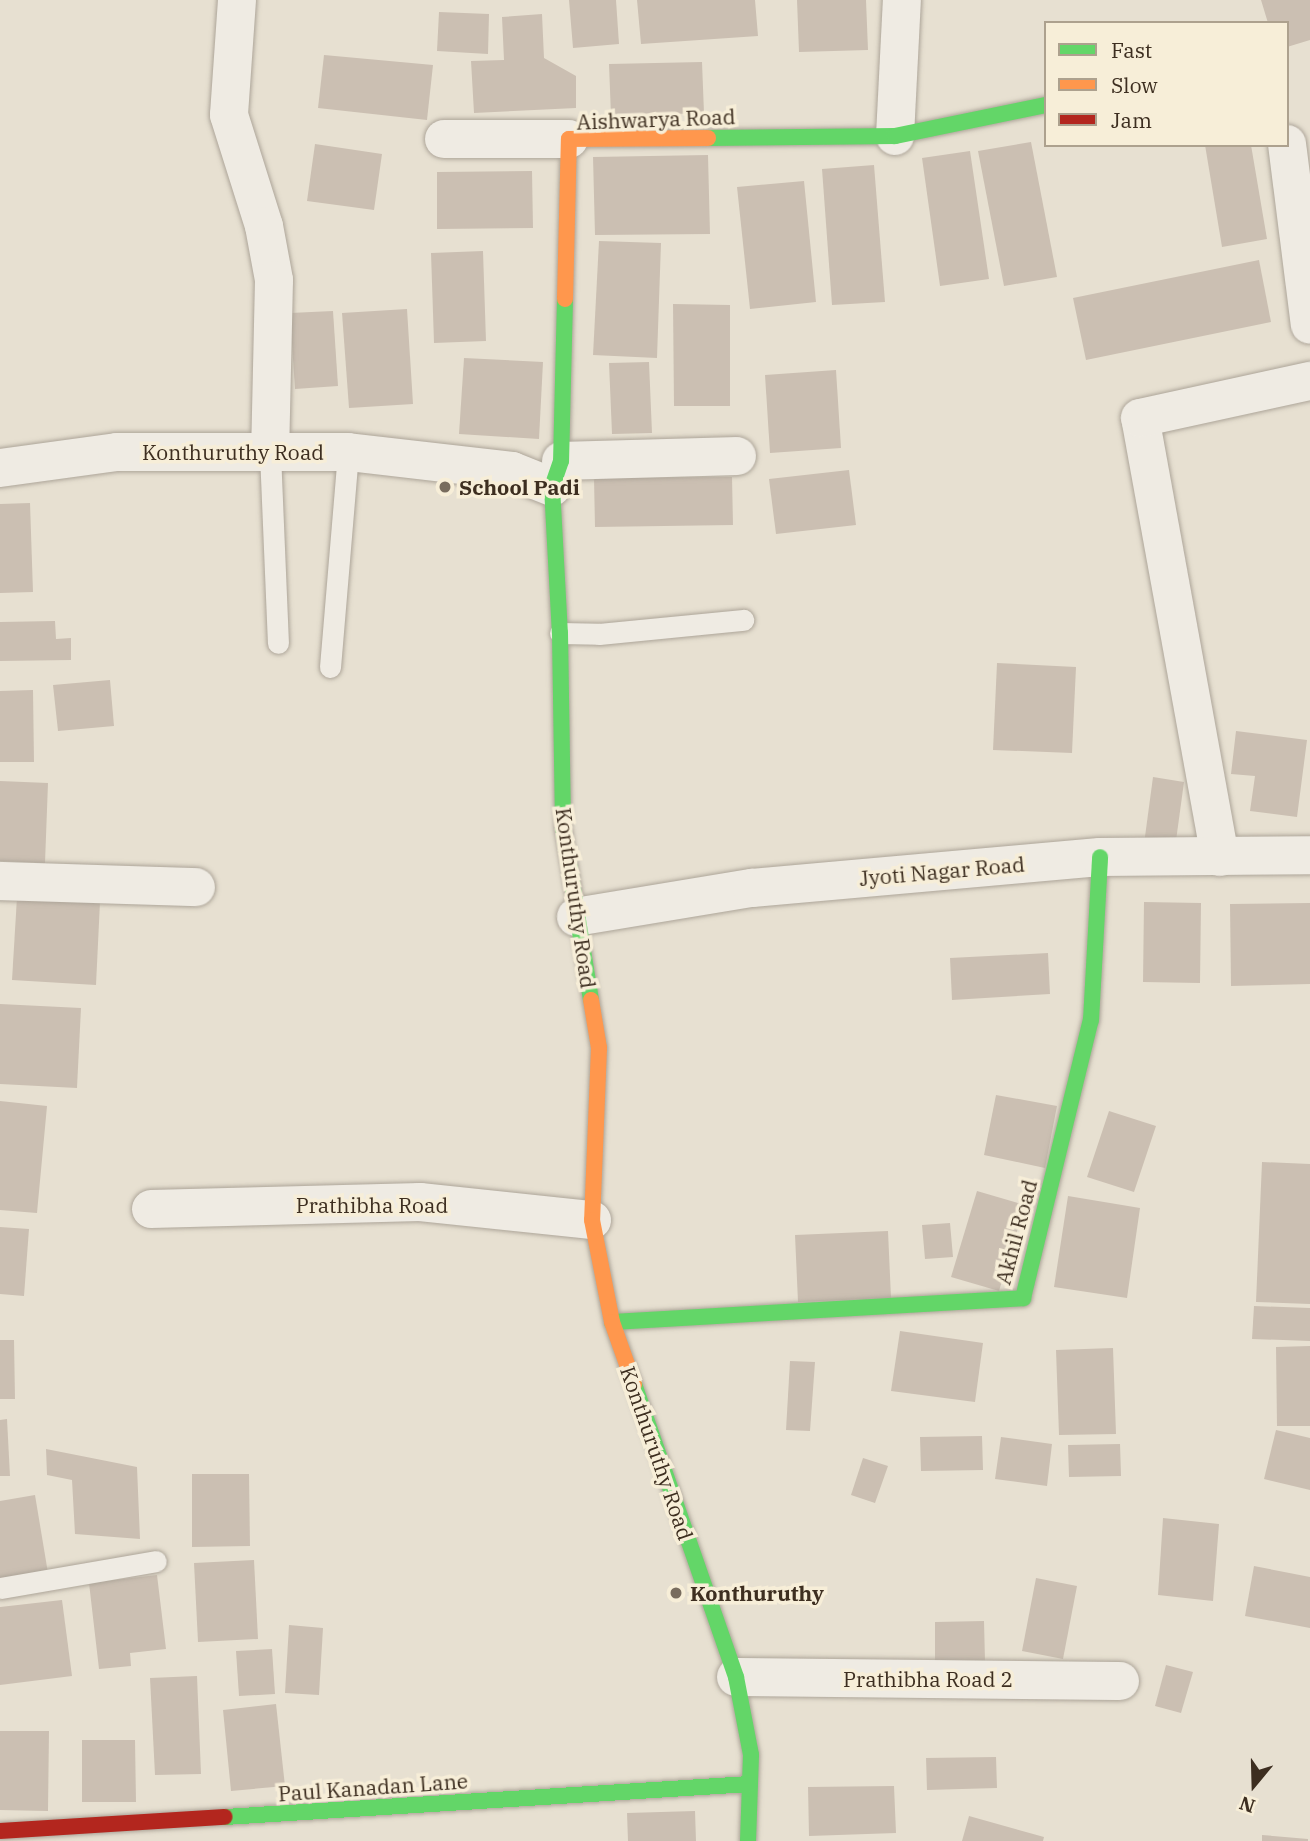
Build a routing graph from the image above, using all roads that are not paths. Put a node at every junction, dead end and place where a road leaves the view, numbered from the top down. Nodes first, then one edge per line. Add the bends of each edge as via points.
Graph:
1 (237, 0) edge
2 (902, 0) edge
3 (1044, 105) edge
4 (895, 136) junction
5 (444, 139) dead end
6 (569, 139) junction
7 (1287, 147) edge
8 (1310, 325) edge
9 (1310, 381) edge
10 (348, 452) junction
11 (270, 453) junction
12 (737, 456) dead end
13 (0, 468) edge
14 (556, 474) junction
15 (743, 620) dead end
16 (560, 633) junction
17 (278, 643) dead end
18 (330, 667) dead end
19 (1310, 855) edge
20 (1100, 857) junction
21 (1220, 858) junction
22 (0, 881) edge
23 (196, 887) dead end
24 (576, 917) junction
25 (150, 1209) dead end
26 (592, 1220) junction
27 (612, 1322) junction
28 (156, 1561) dead end
29 (0, 1588) edge
30 (736, 1677) junction
31 (1120, 1681) dead end
32 (749, 1784) junction
33 (0, 1831) edge
34 (748, 1841) edge

1 - 11 street via 229,115 264,226 274,280
2 - 4 street
3 - 4 street, Aishwarya Road
4 - 6 street, Aishwarya Road
5 - 6 street
6 - 14 street, Aishwarya Road
7 - 8 street
9 - 21 street via 1140,418
10 - 11 street, Konthuruthy Road
10 - 14 street, Konthuruthy Road
10 - 18 lane
11 - 13 street, Konthuruthy Road via 117,452
11 - 17 lane
12 - 14 street
14 - 16 street, Konthuruthy Road
15 - 16 lane via 599,634
16 - 24 street, Konthuruthy Road via 562,827
19 - 21 street, Jyoti Nagar Road
20 - 21 street, Jyoti Nagar Road
20 - 24 street, Jyoti Nagar Road via 752,888
20 - 27 street, Akhil Road via 1091,1020 1023,1298
22 - 23 street
24 - 26 street, Konthuruthy Road via 599,1048
25 - 26 street, Prathibha Road via 420,1202
26 - 27 street, Konthuruthy Road
27 - 30 street, Konthuruthy Road
28 - 29 lane
30 - 31 street, Prathibha Road 2
30 - 32 street, Konthuruthy Road via 751,1755
32 - 33 street, Paul Kanadan Lane
32 - 34 street, Konthuruthy Road

